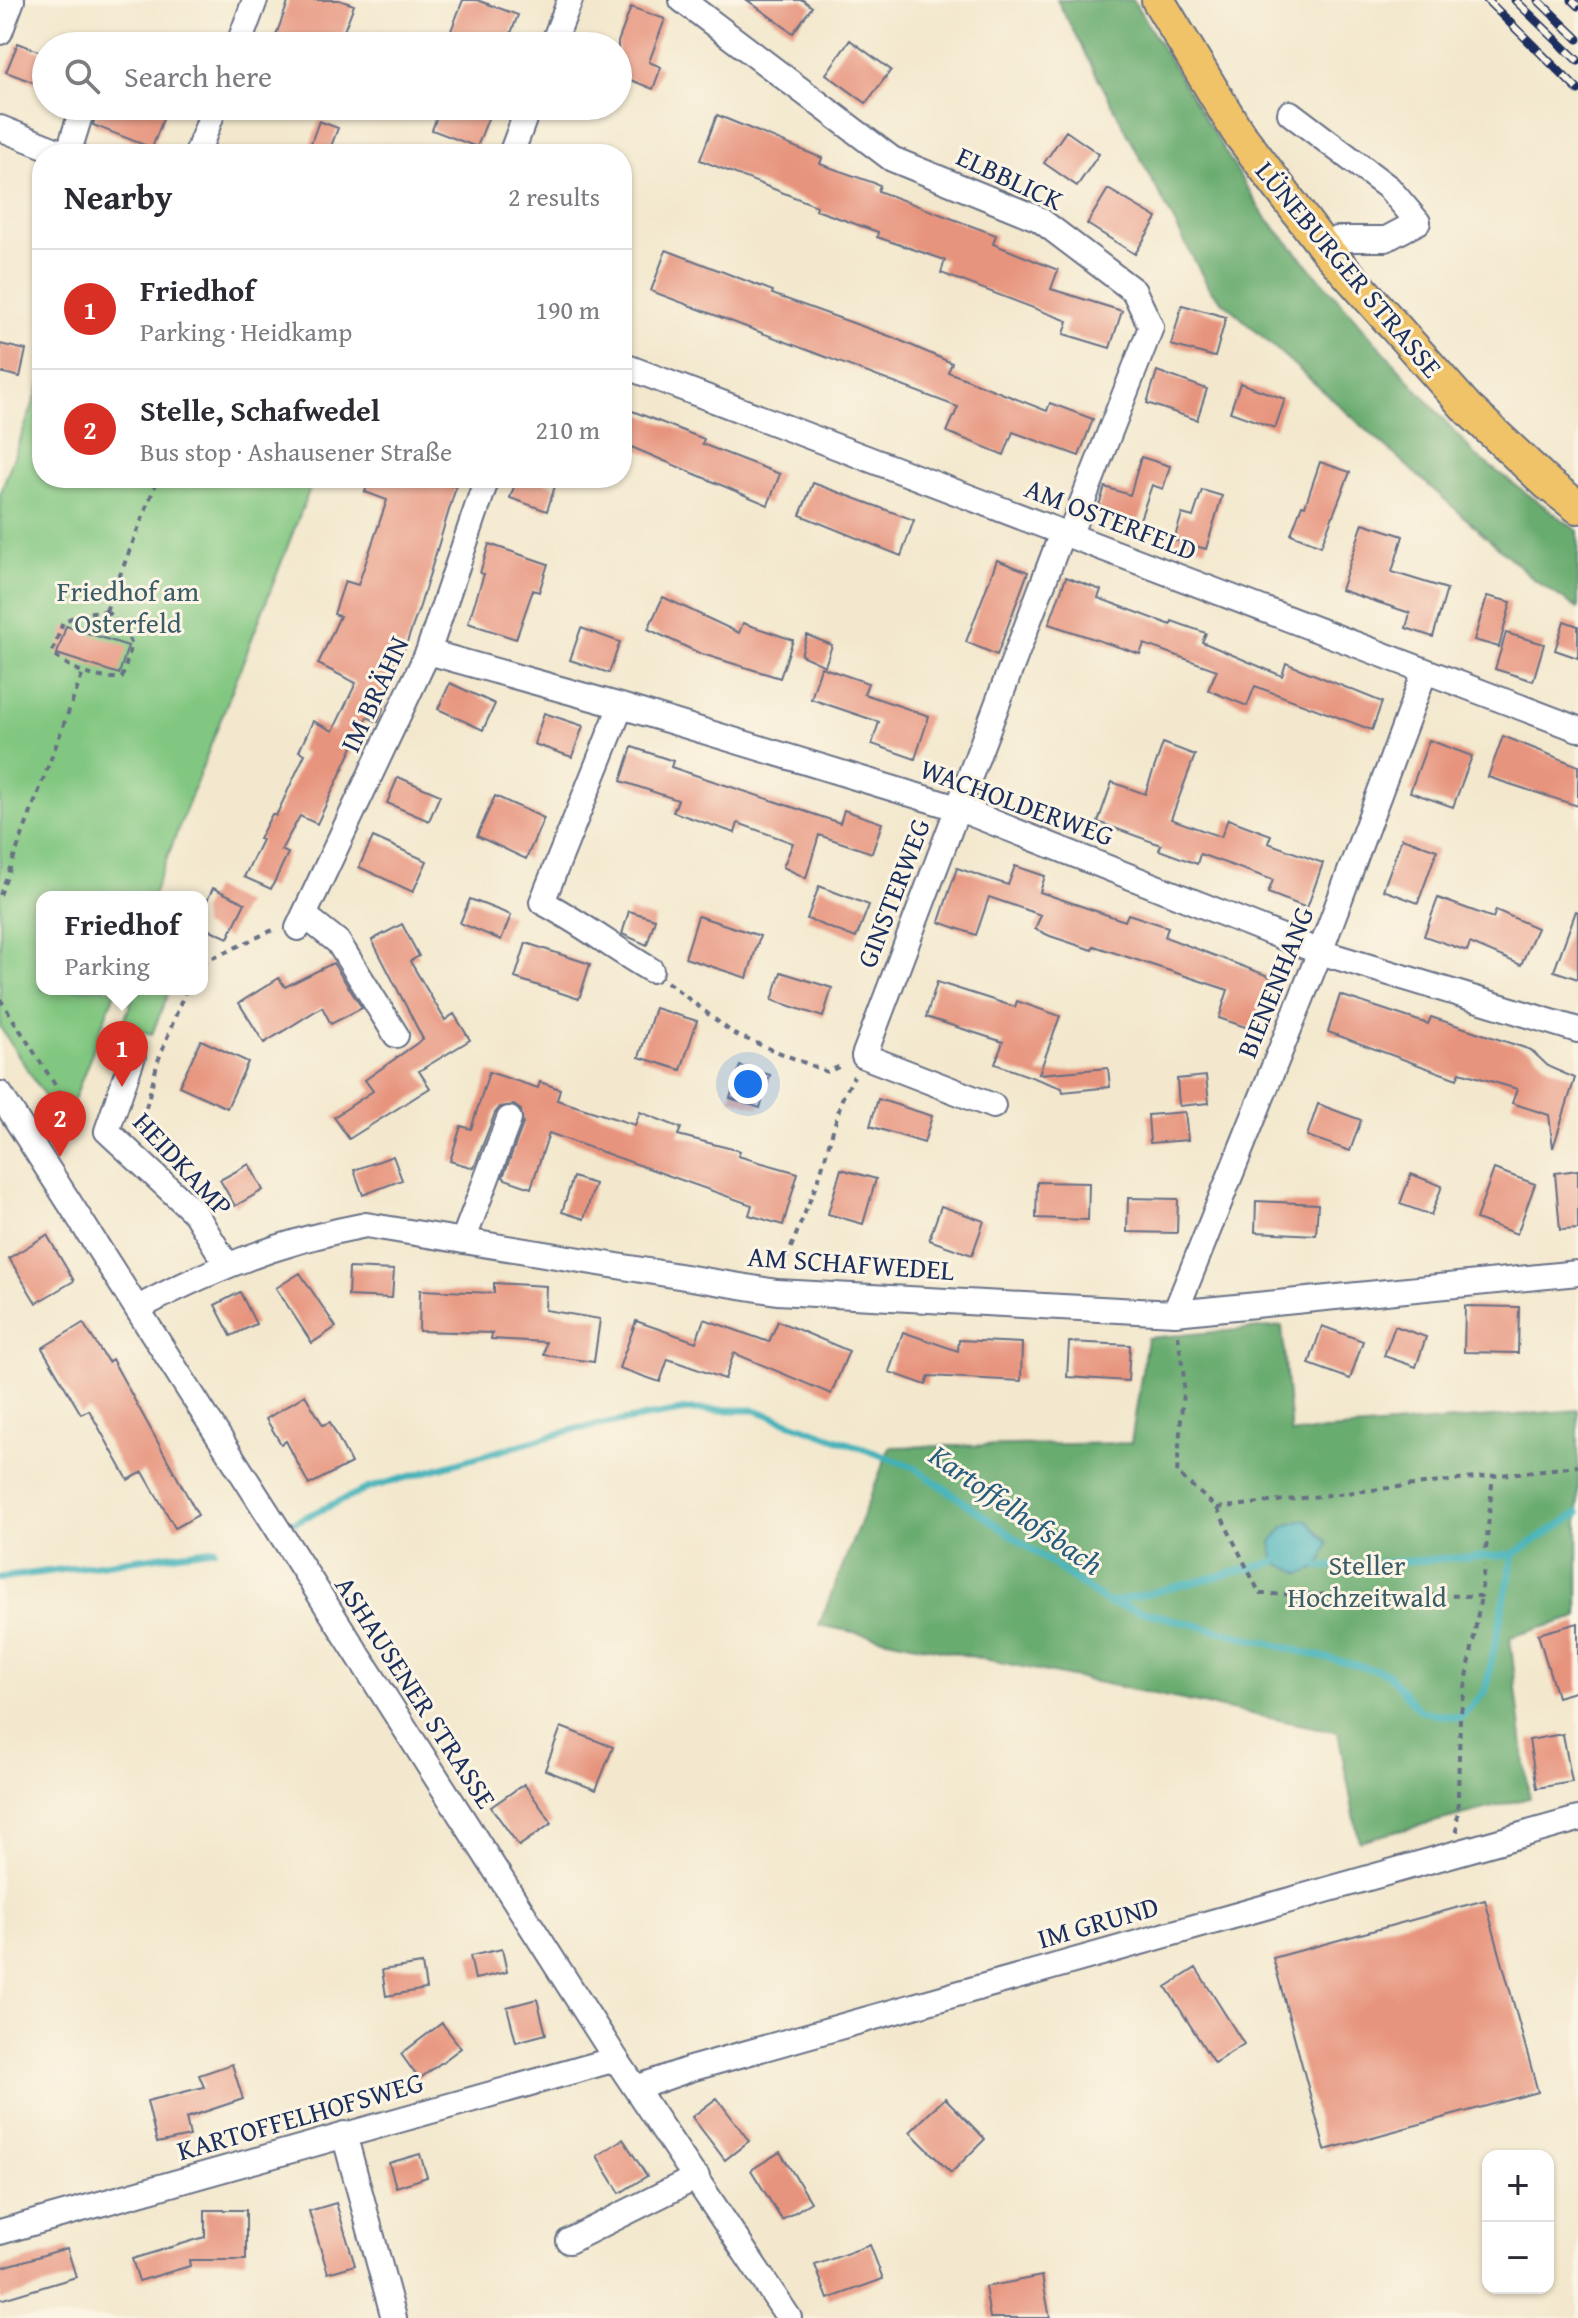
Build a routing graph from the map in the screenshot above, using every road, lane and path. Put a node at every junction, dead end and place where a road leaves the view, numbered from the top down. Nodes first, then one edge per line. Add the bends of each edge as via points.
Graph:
1 (12, 0) edge
2 (255, 0) edge
3 (570, 0) edge
4 (682, 0) edge
5 (1158, 0) edge
6 (0, 32) edge
7 (243, 32) edge
8 (557, 32) edge
9 (1290, 113) dead end
10 (78, 120) edge
11 (210, 120) edge
12 (524, 120) edge
13 (0, 128) edge
14 (41, 144) edge
15 (70, 144) edge
16 (201, 144) edge
17 (515, 144) edge
18 (1324, 247) junction
19 (632, 369) edge
20 (154, 488) edge
21 (484, 488) edge
22 (1578, 507) edge
23 (1065, 534) junction
24 (106, 611) junction
25 (428, 652) junction
26 (1425, 671) junction
27 (83, 673) junction
28 (621, 706) junction
29 (1578, 729) edge
30 (957, 808) junction
31 (0, 895) edge
32 (301, 922) junction
33 (1320, 952) junction
34 (208, 960) edge
35 (651, 970) joint
36 (184, 995) edge
37 (0, 999) edge
38 (1578, 1030) edge
39 (396, 1035) dead end
40 (133, 1056) dead end
41 (864, 1056) junction
42 (0, 1094) edge
43 (993, 1106) dead end
44 (70, 1108) dead end
45 (509, 1119) dead end
46 (141, 1125) dead end
47 (463, 1241) junction
48 (227, 1265) junction
49 (1578, 1273) edge
50 (777, 1292) junction
51 (138, 1308) junction
52 (1175, 1313) junction
53 (1578, 1466) edge
54 (1493, 1474) junction
55 (1217, 1508) junction
56 (1486, 1549) dead end
57 (1484, 1565) dead end
58 (1481, 1596) junction
59 (1578, 1819) edge
60 (1457, 1853) junction
61 (616, 2059) junction
62 (636, 2088) junction
63 (344, 2134) junction
64 (697, 2177) junction
65 (0, 2232) edge
66 (569, 2241) dead end
67 (394, 2318) edge
68 (789, 2318) edge

1 - 6 street
2 - 7 street
3 - 8 street
4 - 23 street, ELBBLICK via 892,159 1039,219 1134,291 1151,327
5 - 18 main road, LÜNEBURGER STRASSE via 1237,131
9 - 18 street via 1389,188 1418,222 1386,239 1337,239
10 - 15 street
11 - 16 street
12 - 17 street
13 - 14 street
18 - 22 main road, LÜNEBURGER STRASSE via 1467,408
19 - 23 street, AM OSTERFELD
20 - 24 path
21 - 25 street, IM BRÄHN
23 - 26 street, AM OSTERFELD
23 - 30 street, GINSTERWEG
24 - 27 path via 82,613 63,622 52,653
24 - 27 path via 132,644 122,678
25 - 28 street, WACHOLDERWEG
25 - 32 street, IM BRÄHN
26 - 29 street, AM OSTERFELD
26 - 33 street, BIENENHANG
27 - 31 path
28 - 30 street, WACHOLDERWEG
28 - 35 street via 542,902
30 - 33 street, WACHOLDERWEG
30 - 41 street, GINSTERWEG
32 - 34 path via 270,929
32 - 39 street via 338,942
33 - 38 street, WACHOLDERWEG
33 - 52 street, BIENENHANG
35 - 41 path via 734,1034 827,1072
36 - 46 path
37 - 44 path
40 - 48 street, HEIDKAMP via 107,1131 195,1213
41 - 43 street
41 - 50 path via 842,1099
42 - 51 street, ASHAUSENER STRASSE
45 - 47 street
47 - 48 street, AM SCHAFWEDEL via 366,1225 314,1235
47 - 50 street, AM SCHAFWEDEL
48 - 51 street, AM SCHAFWEDEL
49 - 52 street, AM SCHAFWEDEL
50 - 52 street, AM SCHAFWEDEL
51 - 61 street, ASHAUSENER STRASSE
52 - 55 path via 1184,1378 1177,1473
53 - 54 path
54 - 55 path
54 - 56 path
55 - 58 path via 1260,1594
57 - 58 path
58 - 60 path via 1460,1718
59 - 60 street, IM GRUND
60 - 62 street, IM GRUND
61 - 62 street, ASHAUSENER STRASSE
61 - 63 street, KARTOFFELHOFSWEG
62 - 64 street, ASHAUSENER STRASSE
63 - 65 street, KARTOFFELHOFSWEG
63 - 67 street
64 - 66 street
64 - 68 street, ASHAUSENER STRASSE

